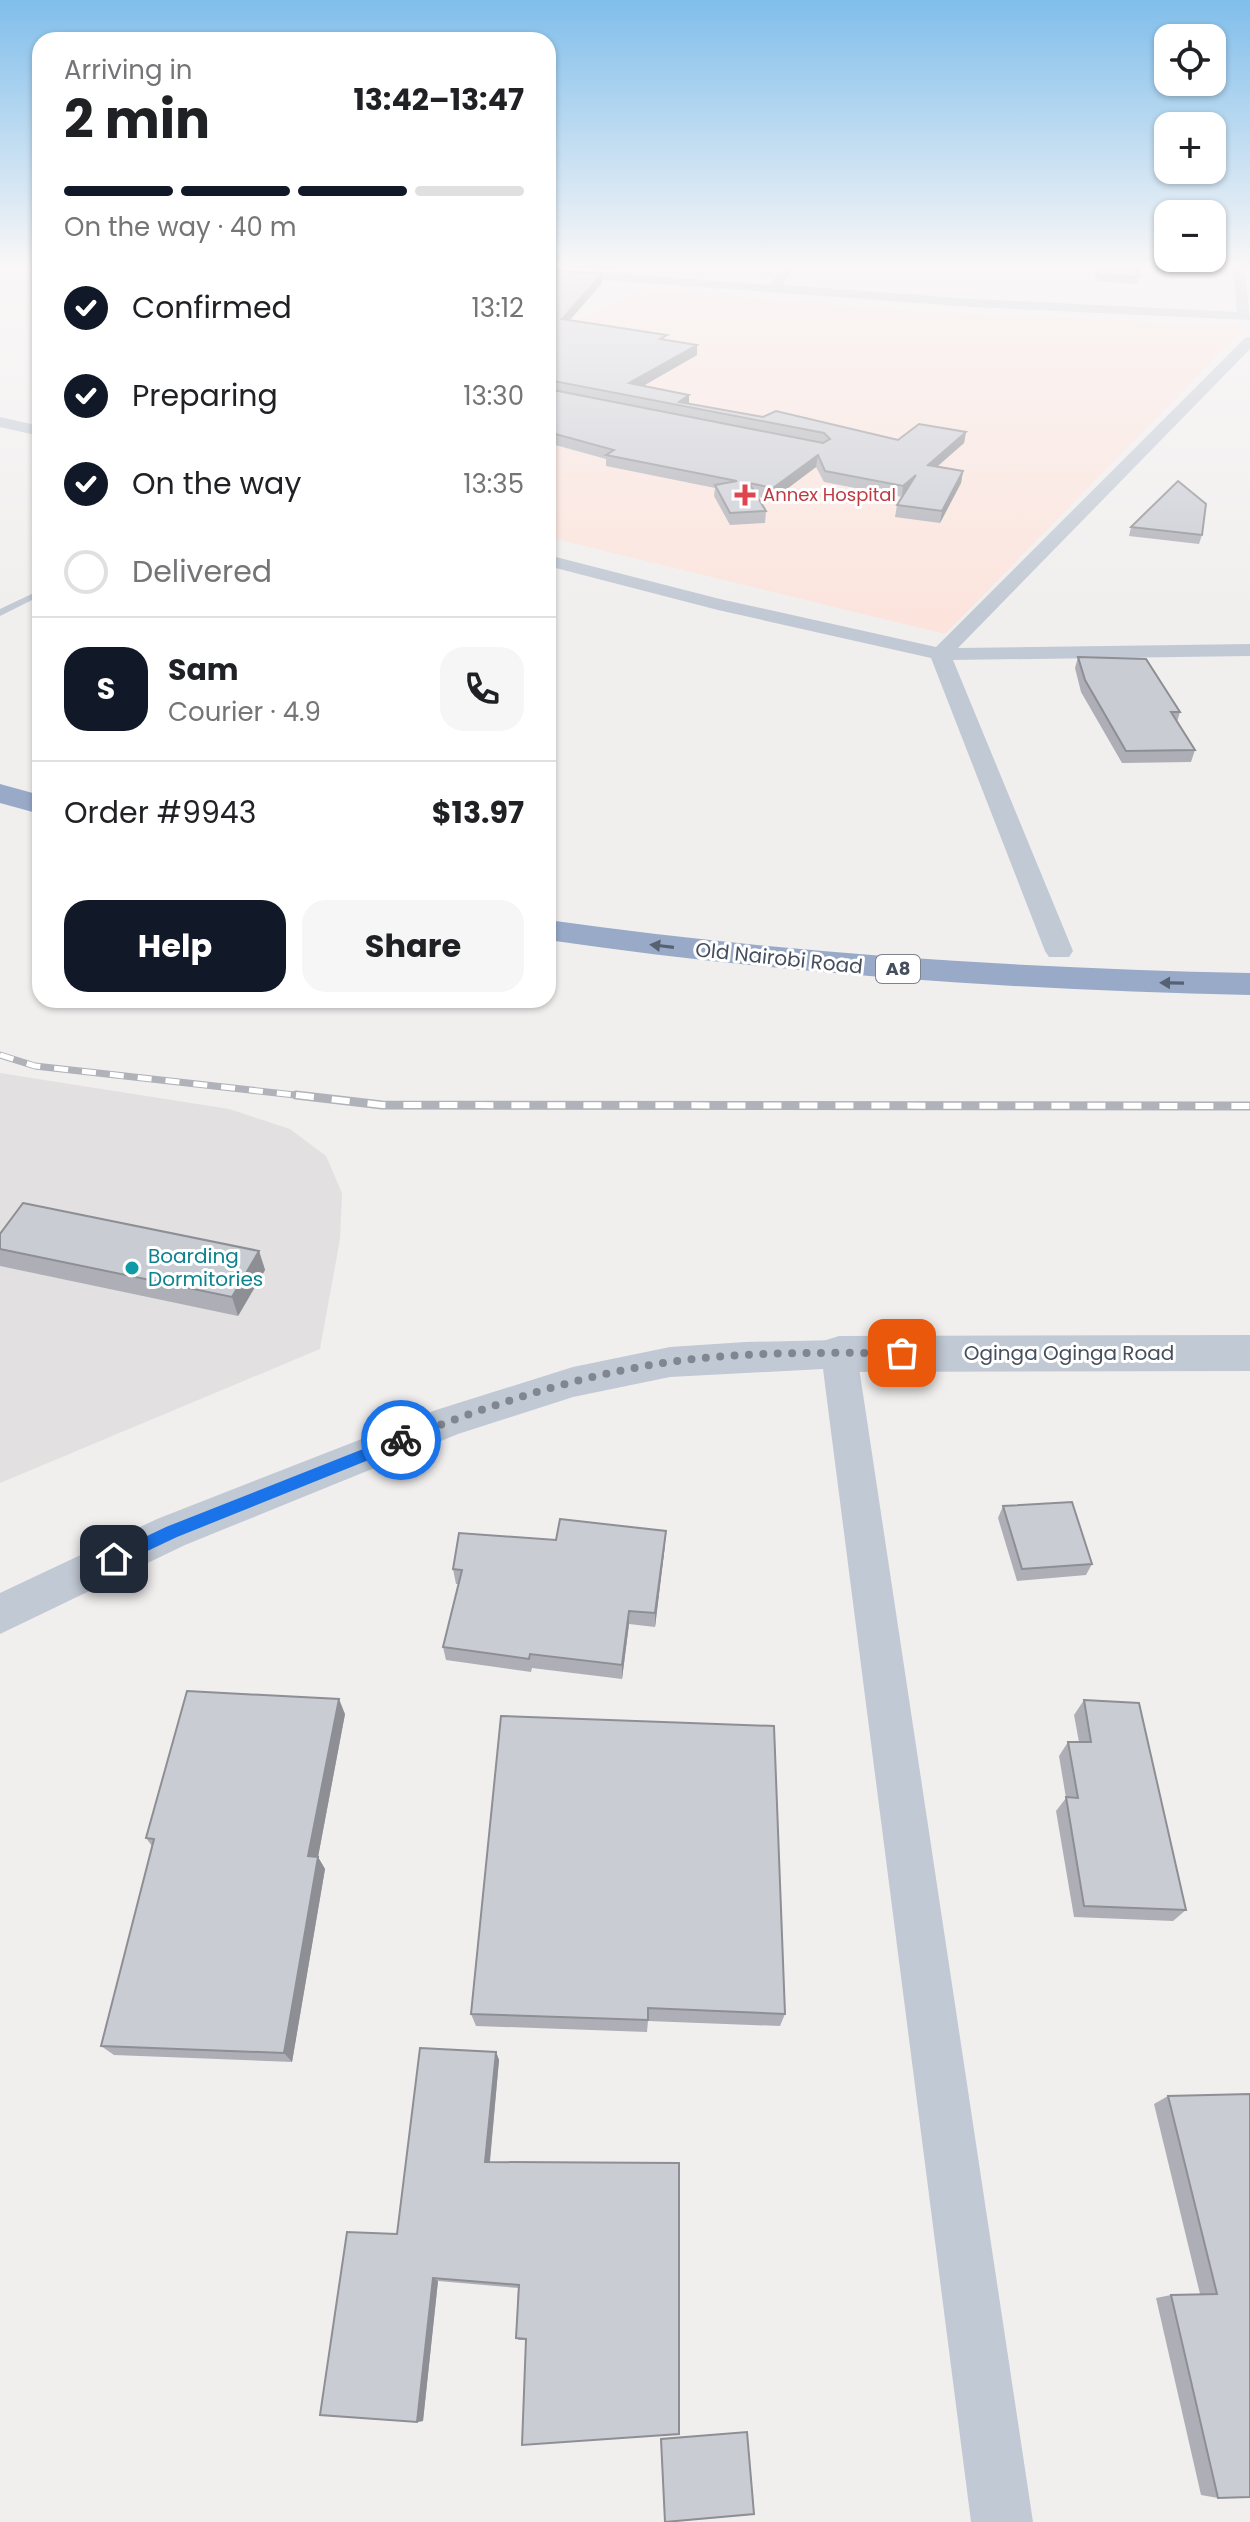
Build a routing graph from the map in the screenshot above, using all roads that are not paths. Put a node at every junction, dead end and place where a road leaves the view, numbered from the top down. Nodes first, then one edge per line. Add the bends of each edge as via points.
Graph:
1 (1212, 380) edge
2 (0, 422) edge
3 (32, 429) edge
4 (556, 562) edge
5 (32, 597) edge
6 (0, 613) edge
7 (1250, 650) edge
8 (940, 654) junction
9 (0, 793) edge
10 (32, 803) edge
11 (0, 820) edge
12 (32, 828) edge
13 (556, 904) edge
14 (556, 931) edge
15 (1059, 951) junction
16 (1250, 954) edge
17 (1250, 984) edge
18 (1250, 1353) edge
19 (839, 1354) junction
20 (0, 1614) edge
21 (1002, 2522) edge

1 - 8 street
2 - 3 street
4 - 8 street
5 - 6 lane
7 - 8 street
8 - 15 street
9 - 10 highway
11 - 12 highway
13 - 15 highway, Old Nairobi Road / A8 via 769,931
17 -> 14 highway, Old Nairobi Road / A8 via 1082,981 833,965
15 - 16 highway, Old Nairobi Road / A8
18 - 19 street, Oginga Oginga Road
19 - 20 street via 670,1362 559,1387 449,1421 171,1532
19 - 21 street

